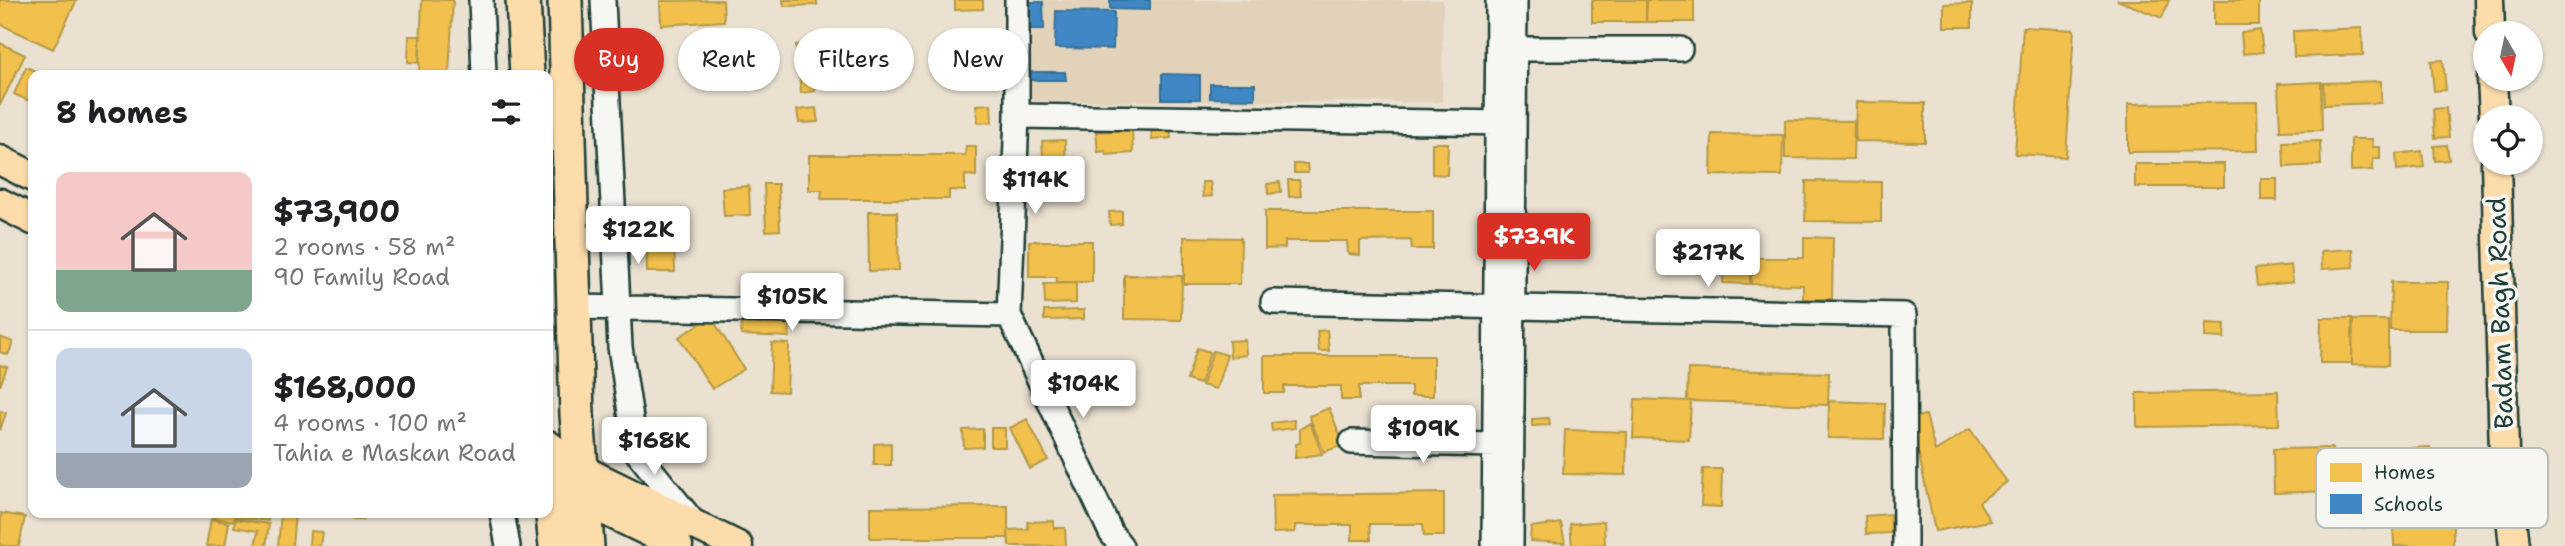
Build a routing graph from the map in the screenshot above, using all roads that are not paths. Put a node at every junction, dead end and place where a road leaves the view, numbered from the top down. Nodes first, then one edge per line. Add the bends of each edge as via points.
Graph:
1 (481, 0) edge
2 (523, 0) edge
3 (565, 0) edge
4 (603, 0) edge
5 (1017, 0) edge
6 (1498, 0) edge
7 (1515, 0) edge
8 (2489, 0) edge
9 (2490, 21) edge
10 (1514, 49) junction
11 (1680, 49) dead end
12 (484, 70) edge
13 (527, 70) edge
14 (1017, 116) junction
15 (1506, 123) junction
16 (0, 160) edge
17 (28, 174) edge
18 (2496, 175) edge
19 (0, 203) edge
20 (28, 217) edge
21 (1273, 302) dead end
22 (575, 307) junction
23 (1503, 307) junction
24 (618, 308) junction
25 (1009, 315) junction
26 (1352, 442) dead end
27 (1495, 445) junction
28 (2504, 448) edge
29 (556, 471) edge
30 (583, 500) junction
31 (503, 518) edge
32 (2512, 528) edge
33 (687, 536) edge
34 (508, 546) edge
35 (556, 546) edge
36 (587, 546) edge
37 (738, 546) edge
38 (1121, 546) edge
39 (1494, 546) edge
40 (1511, 546) edge
41 (1905, 546) edge
42 (2514, 546) edge

1 - 12 street
2 - 13 highway
3 - 22 highway
4 - 24 street
5 - 14 street
6 - 15 street
7 - 10 street
8 - 9 main road
10 - 11 street
10 - 15 street
14 - 15 street
14 - 25 street
15 - 23 street
16 - 17 main road
18 - 28 main road, Badam Bagh Road
19 - 20 main road
21 - 23 street
22 - 24 street
22 - 29 highway
23 - 27 street
23 - 40 street
23 - 41 street via 1904,315
24 - 25 street
24 - 33 street via 636,451
25 - 38 street
26 - 27 street
27 - 39 street
29 - 30 highway
29 - 33 main road
29 - 35 highway
30 - 33 main road
30 - 36 highway
31 - 34 street
32 - 42 main road, Badam Bagh Road
33 - 37 main road

